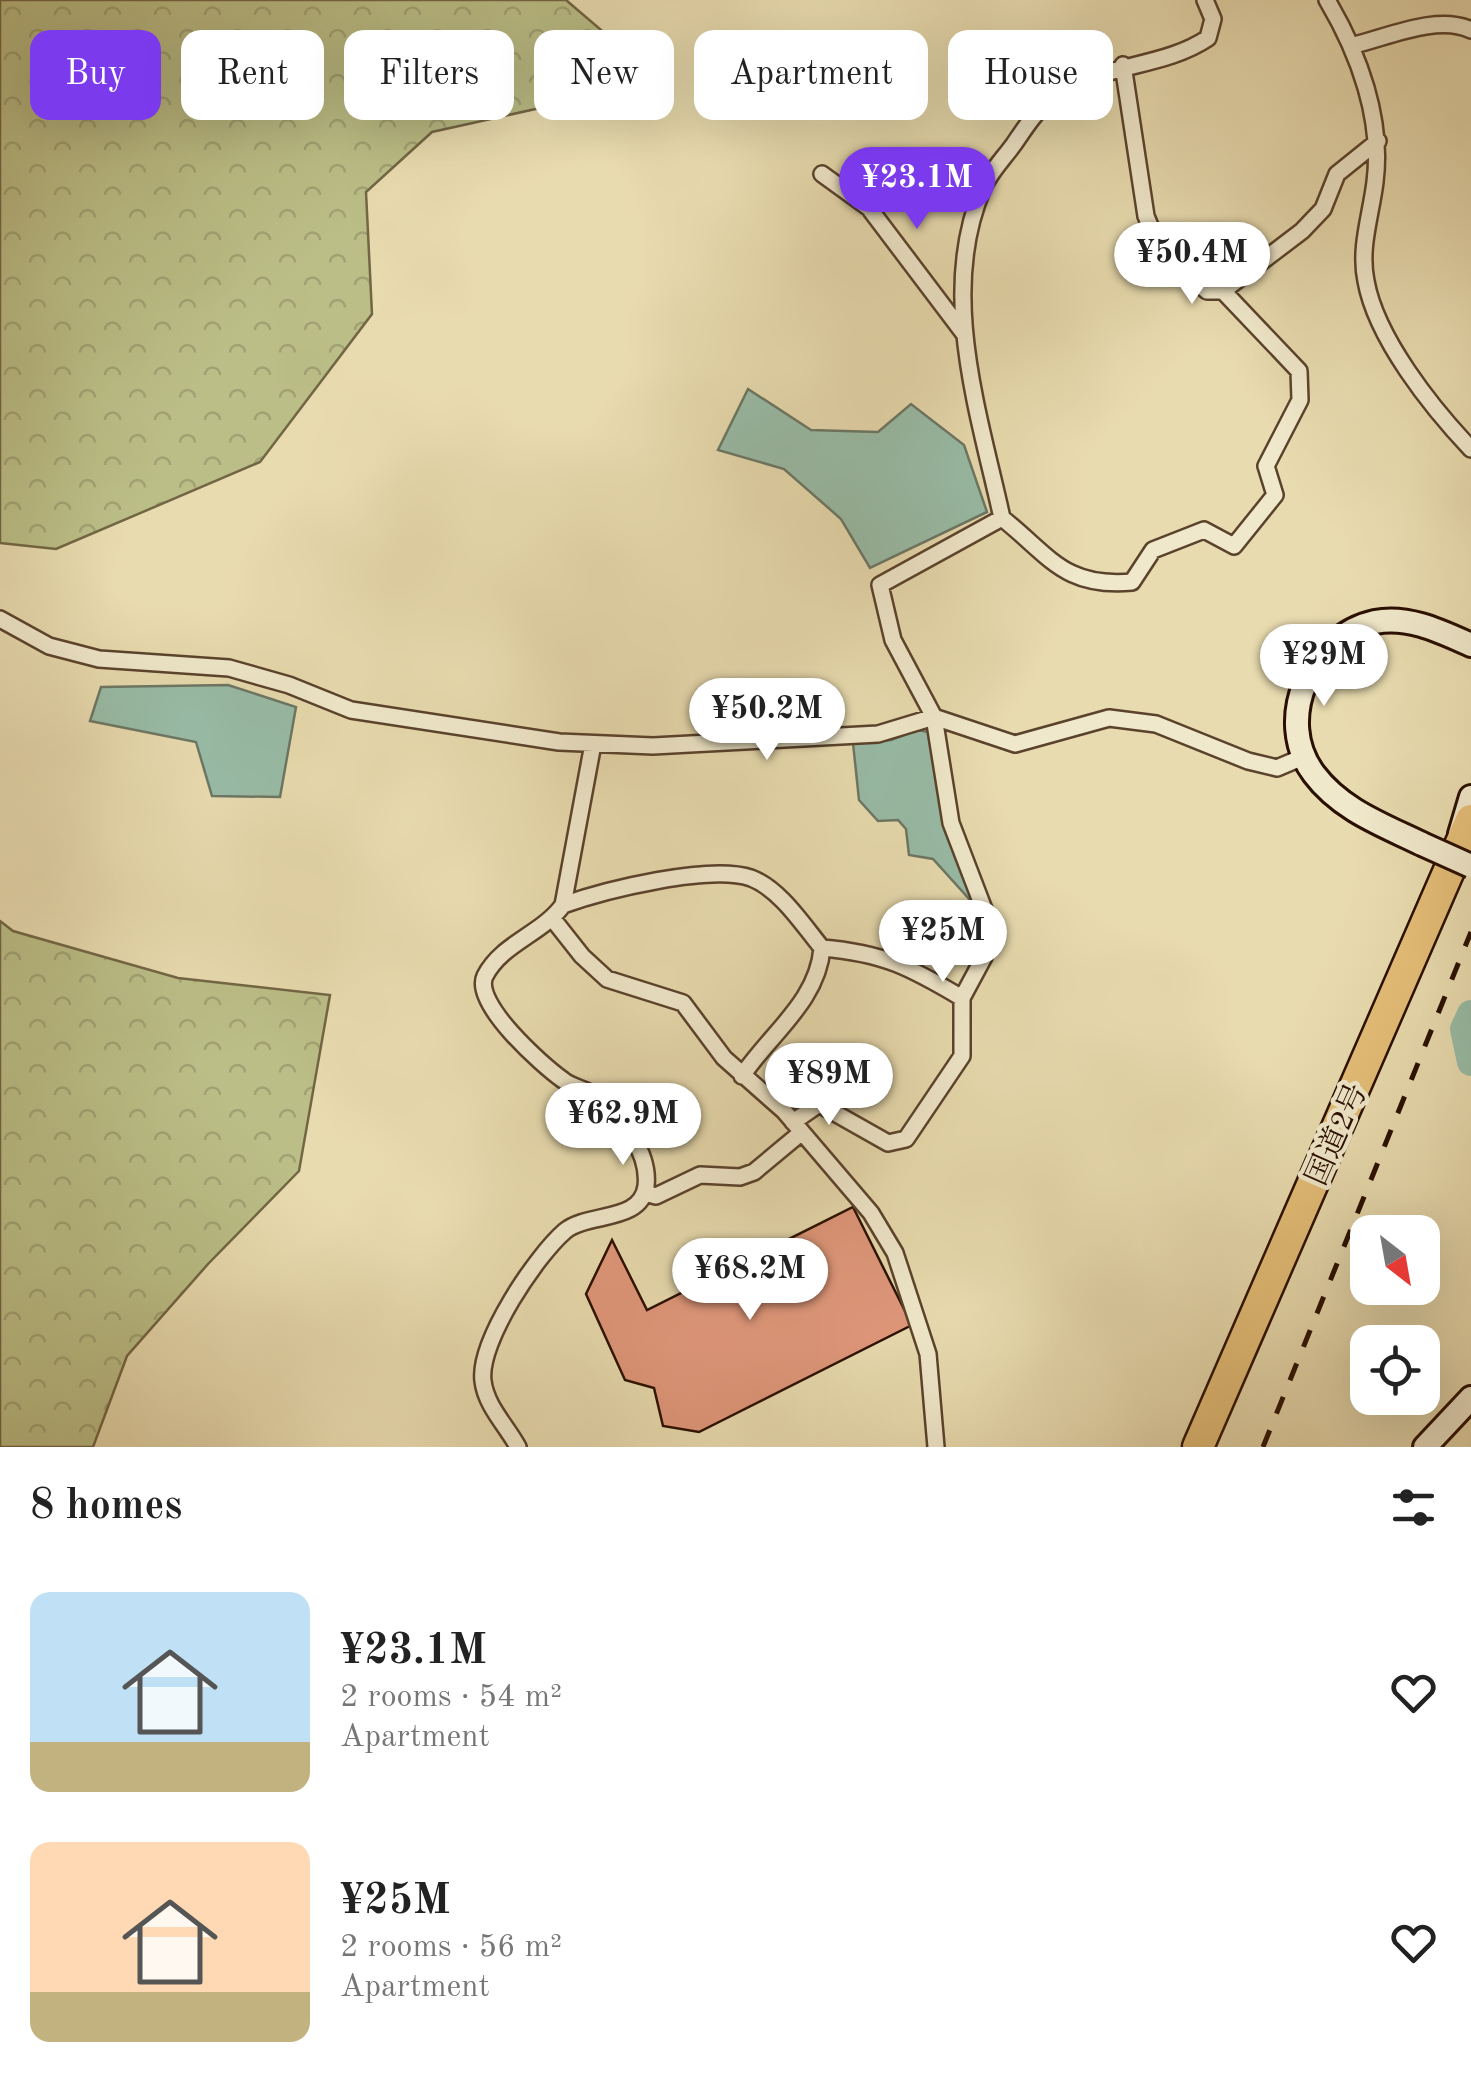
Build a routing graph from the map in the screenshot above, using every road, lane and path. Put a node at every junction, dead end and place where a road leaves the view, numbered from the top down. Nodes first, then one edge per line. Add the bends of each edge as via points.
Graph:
1 (1206, 0) edge
2 (1327, 0) edge
3 (1471, 30) edge
4 (1354, 45) junction
5 (1123, 64) junction
6 (1378, 141) junction
7 (822, 174) dead end
8 (1223, 291) junction
9 (965, 334) junction
10 (1471, 449) edge
11 (1002, 518) junction
12 (0, 619) edge
13 (1470, 645) edge
14 (934, 717) junction
15 (592, 744) junction
16 (1303, 757) junction
17 (1471, 797) edge
18 (1471, 820) edge
19 (1465, 859) edge
20 (563, 905) junction
21 (552, 918) junction
22 (822, 948) junction
23 (962, 998) junction
24 (742, 1076) junction
25 (798, 1127) junction
26 (645, 1193) junction
27 (1471, 1398) edge
28 (518, 1447) edge
29 (936, 1447) edge
30 (1198, 1447) edge
31 (1425, 1447) edge

1 - 5 street via 1213,19 1208,38 1190,50
2 - 4 street
3 - 4 street via 1442,24
4 - 6 street
5 - 8 street via 1146,216 1160,250 1207,290
5 - 9 street via 1051,98 984,185 966,249
6 - 8 street via 1337,174 1323,209 1302,230
6 - 10 street via 1363,258 1366,284 1419,386
7 - 9 street via 868,208
8 - 11 street via 1299,371 1300,400 1266,466 1275,495 1234,546 1204,530 1153,550 1132,582 1098,584 1057,570
9 - 11 street
11 - 14 street via 880,585 893,640
12 - 15 street via 49,646 99,659 229,668 350,710
13 - 16 main road via 1399,621 1347,632 1313,666 1303,688 1296,729
14 - 15 street via 878,734
14 - 16 street via 1015,744 1109,718 1156,724 1277,768
14 - 23 street via 951,823 986,918 984,957
15 - 20 street
16 - 19 main road, bridge via 1347,806
17 - 19 main road via 1461,820
18 - 19 highway, 国道2号
19 - 30 highway, 国道2号
20 - 21 street
20 - 22 street via 632,884 723,872 754,879
21 - 24 street via 608,979 684,1003
21 - 26 street via 501,955 483,979 483,996 501,1023 564,1081 594,1094 622,1122 648,1167
22 - 23 street via 870,952
22 - 24 street via 796,1012
23 - 25 street via 962,1056 906,1139 888,1143 820,1104
24 - 25 street
25 - 26 street via 754,1172 700,1175 656,1196
25 - 29 street via 871,1213 895,1254 928,1354
26 - 28 street via 624,1213 566,1230 502,1310 482,1377 488,1401
27 - 31 main road

